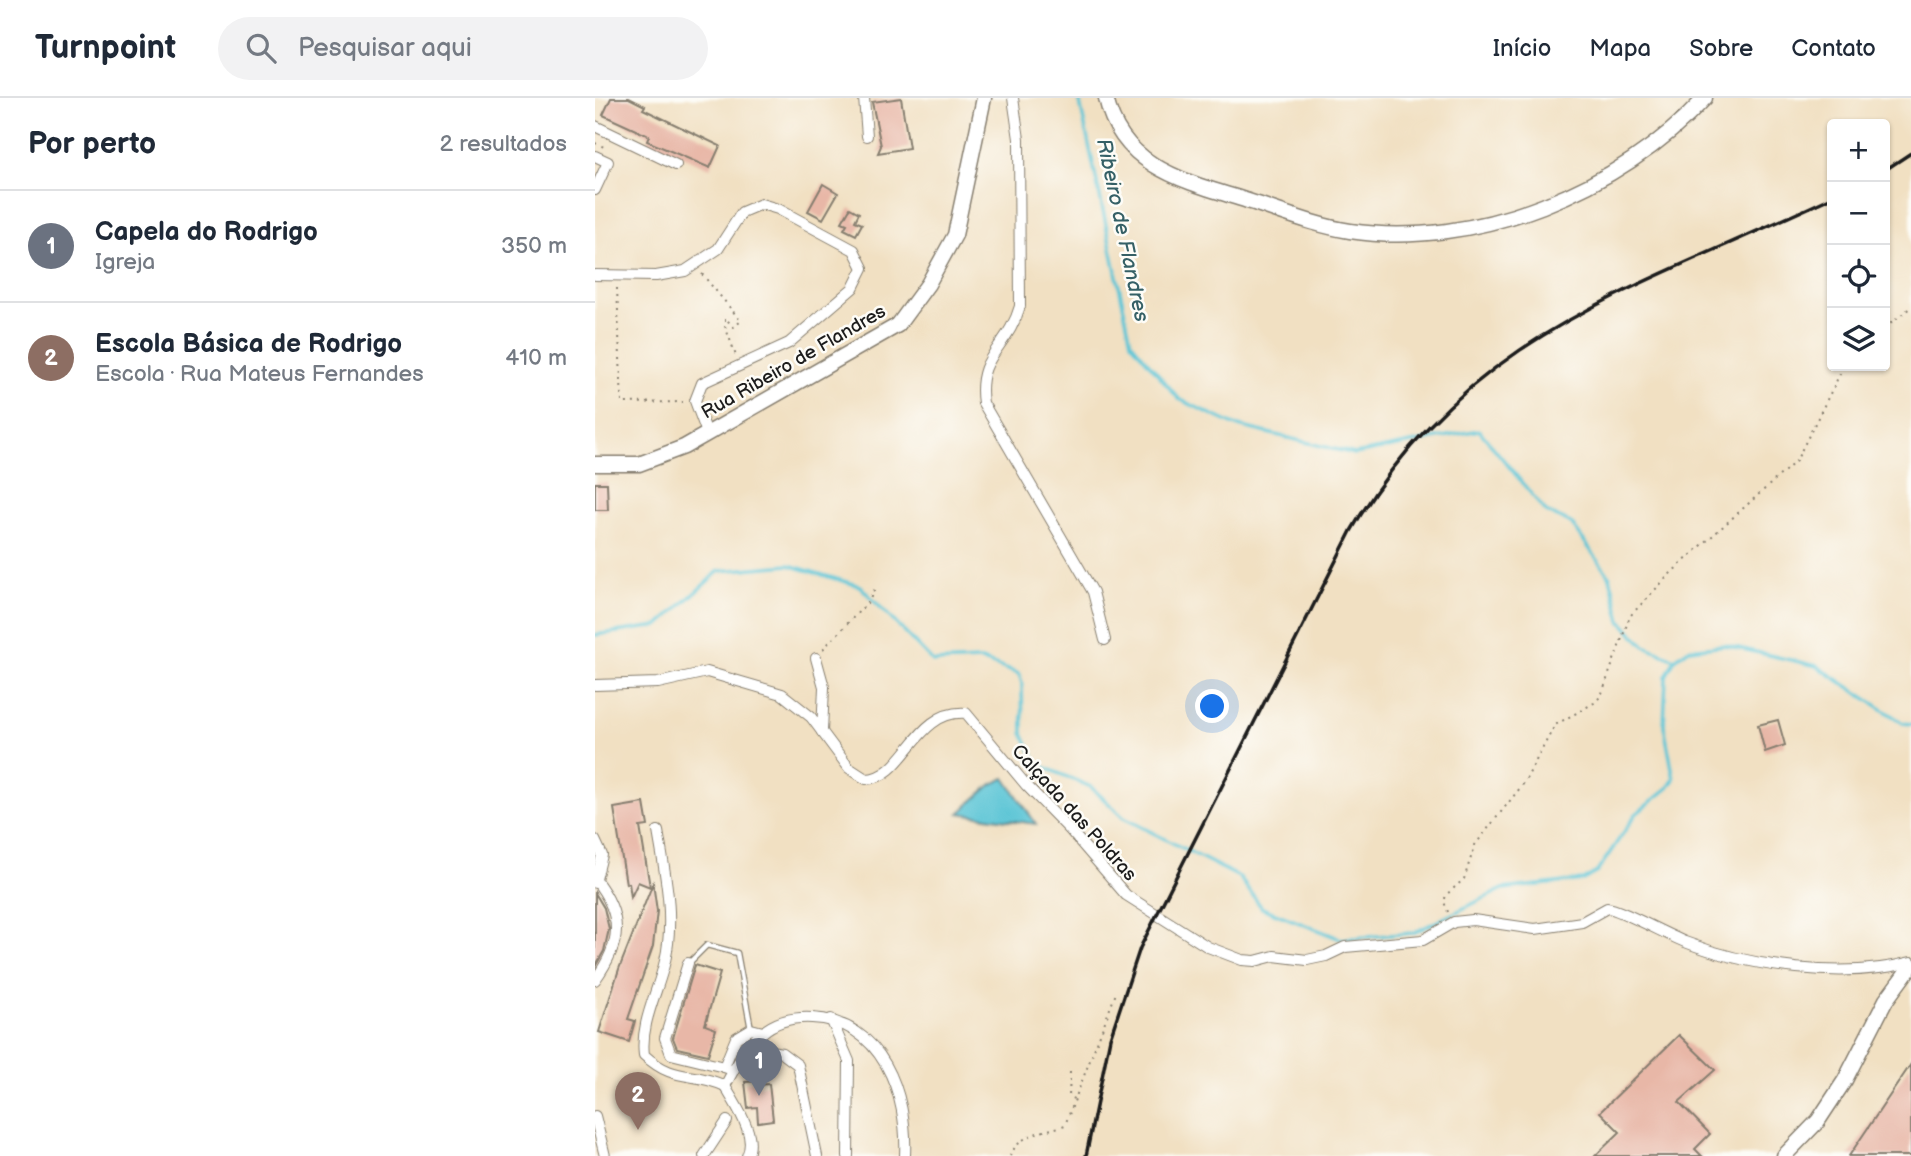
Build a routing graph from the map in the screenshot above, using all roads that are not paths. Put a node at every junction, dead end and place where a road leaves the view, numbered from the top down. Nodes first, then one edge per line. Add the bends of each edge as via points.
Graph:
1 (864, 98) edge
2 (984, 98) edge
3 (1013, 98) edge
4 (1105, 98) edge
5 (1705, 98) edge
6 (595, 125) edge
7 (867, 136) dead end
8 (595, 156) edge
9 (676, 165) dead end
10 (598, 176) edge
11 (595, 190) edge
12 (595, 275) edge
13 (707, 433) junction
14 (595, 464) edge
15 (1105, 640) dead end
16 (816, 658) road end
17 (595, 685) edge
18 (822, 732) junction
19 (658, 831) dead end
20 (595, 840) edge
21 (595, 880) edge
22 (688, 963) joint
23 (1911, 964) edge
24 (595, 980) edge
25 (831, 1018) junction
26 (751, 1028) junction
27 (763, 1032) junction
28 (749, 1047) junction
29 (728, 1069) junction
30 (725, 1086) junction
31 (595, 1116) edge
32 (727, 1121) dead end
33 (605, 1156) edge
34 (704, 1156) edge
35 (747, 1156) edge
36 (817, 1156) edge
37 (848, 1156) edge
38 (905, 1156) edge
39 (1784, 1156) edge

1 - 7 street
2 - 13 main road, Rua Ribeiro de Flandres via 955,235 907,316 884,335
3 - 15 street via 1019,139 1020,306 1016,322 983,369 983,403 1093,592
4 - 5 main road via 1110,119 1131,147 1163,172 1347,231 1394,236 1467,226 1576,193 1632,163
6 - 9 street
8 - 10 street via 608,162
10 - 11 street
12 - 13 street via 656,276 685,271 718,249 742,212 761,204 854,250 863,268 853,288 789,343 702,383 695,401
13 - 14 main road, Rua Ribeiro de Flandres via 639,464
16 - 18 street via 824,687
17 - 18 street, Calçada das Poldras via 658,683 707,672 782,694
18 - 23 street, Calçada das Poldras via 849,768 872,779 886,772 925,728 947,714 966,713 1126,895 1208,947 1242,960 1274,956 1307,960 1345,947 1423,940 1454,922 1473,920 1535,929 1582,922 1607,908 1687,943 1753,964 1859,971
19 - 30 street via 669,900 666,958 642,1039 644,1055 658,1068 681,1077 707,1077
20 - 21 street via 602,855
21 - 24 street via 611,903 617,940
22 - 26 lane via 707,945 737,953
22 - 29 street via 665,1038 671,1054
23 - 39 main road via 1818,1121
25 - 27 street via 783,1020
25 - 37 street via 849,1061
25 - 38 street via 864,1035 883,1058 900,1097
26 - 27 street
26 - 29 street via 736,1038
27 - 28 street
28 - 29 street
28 - 36 street via 782,1053 798,1065
29 - 30 street
30 - 35 street via 750,1136
31 - 33 street
32 - 34 street

